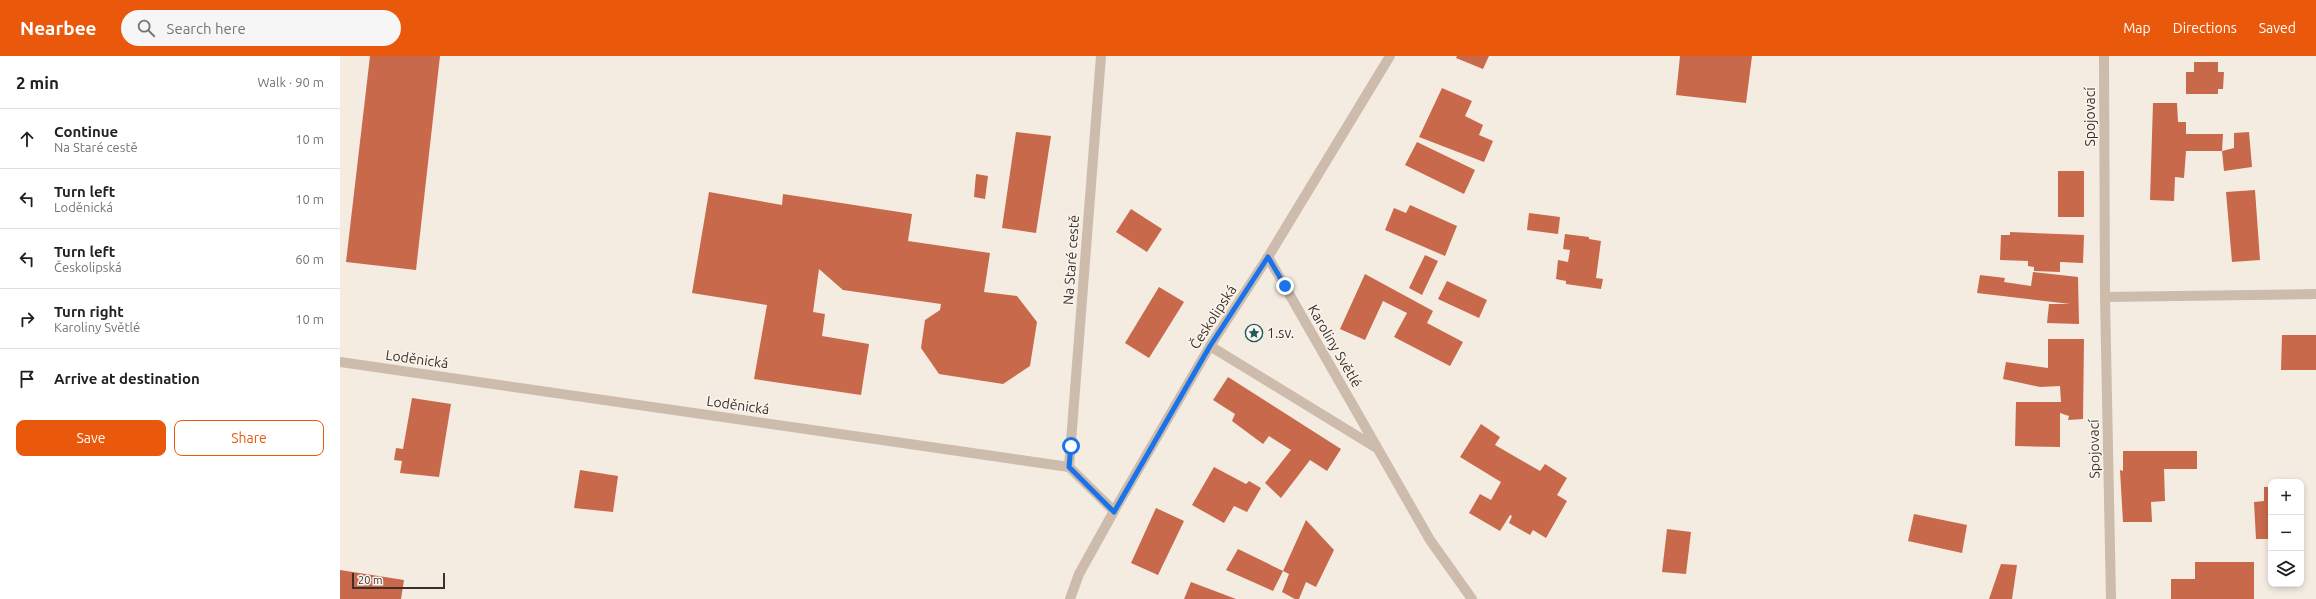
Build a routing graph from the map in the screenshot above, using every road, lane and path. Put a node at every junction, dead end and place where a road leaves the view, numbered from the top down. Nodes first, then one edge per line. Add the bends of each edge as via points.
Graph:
1 (1101, 56) edge
2 (1390, 56) edge
3 (2104, 56) edge
4 (1268, 257) junction
5 (2316, 294) edge
6 (2104, 297) junction
7 (1210, 346) junction
8 (340, 362) edge
9 (1377, 448) junction
10 (1069, 467) junction
11 (1114, 512) junction
12 (1070, 599) edge
13 (1472, 599) edge
14 (2111, 599) edge

1 - 10 street, Na Staré cestě
2 - 4 street, Českolipská
3 - 6 street, Spojovací
4 - 7 street, Českolipská
4 - 9 street, Karoliny Světlé
5 - 6 street
6 - 14 street, Spojovací
7 - 9 street, Karoliny Světlé
7 - 11 street, Českolipská
8 - 10 street, Loděnická
9 - 13 street, Karoliny Světlé via 1430,540
10 - 11 street
11 - 12 street, Českolipská via 1080,574

